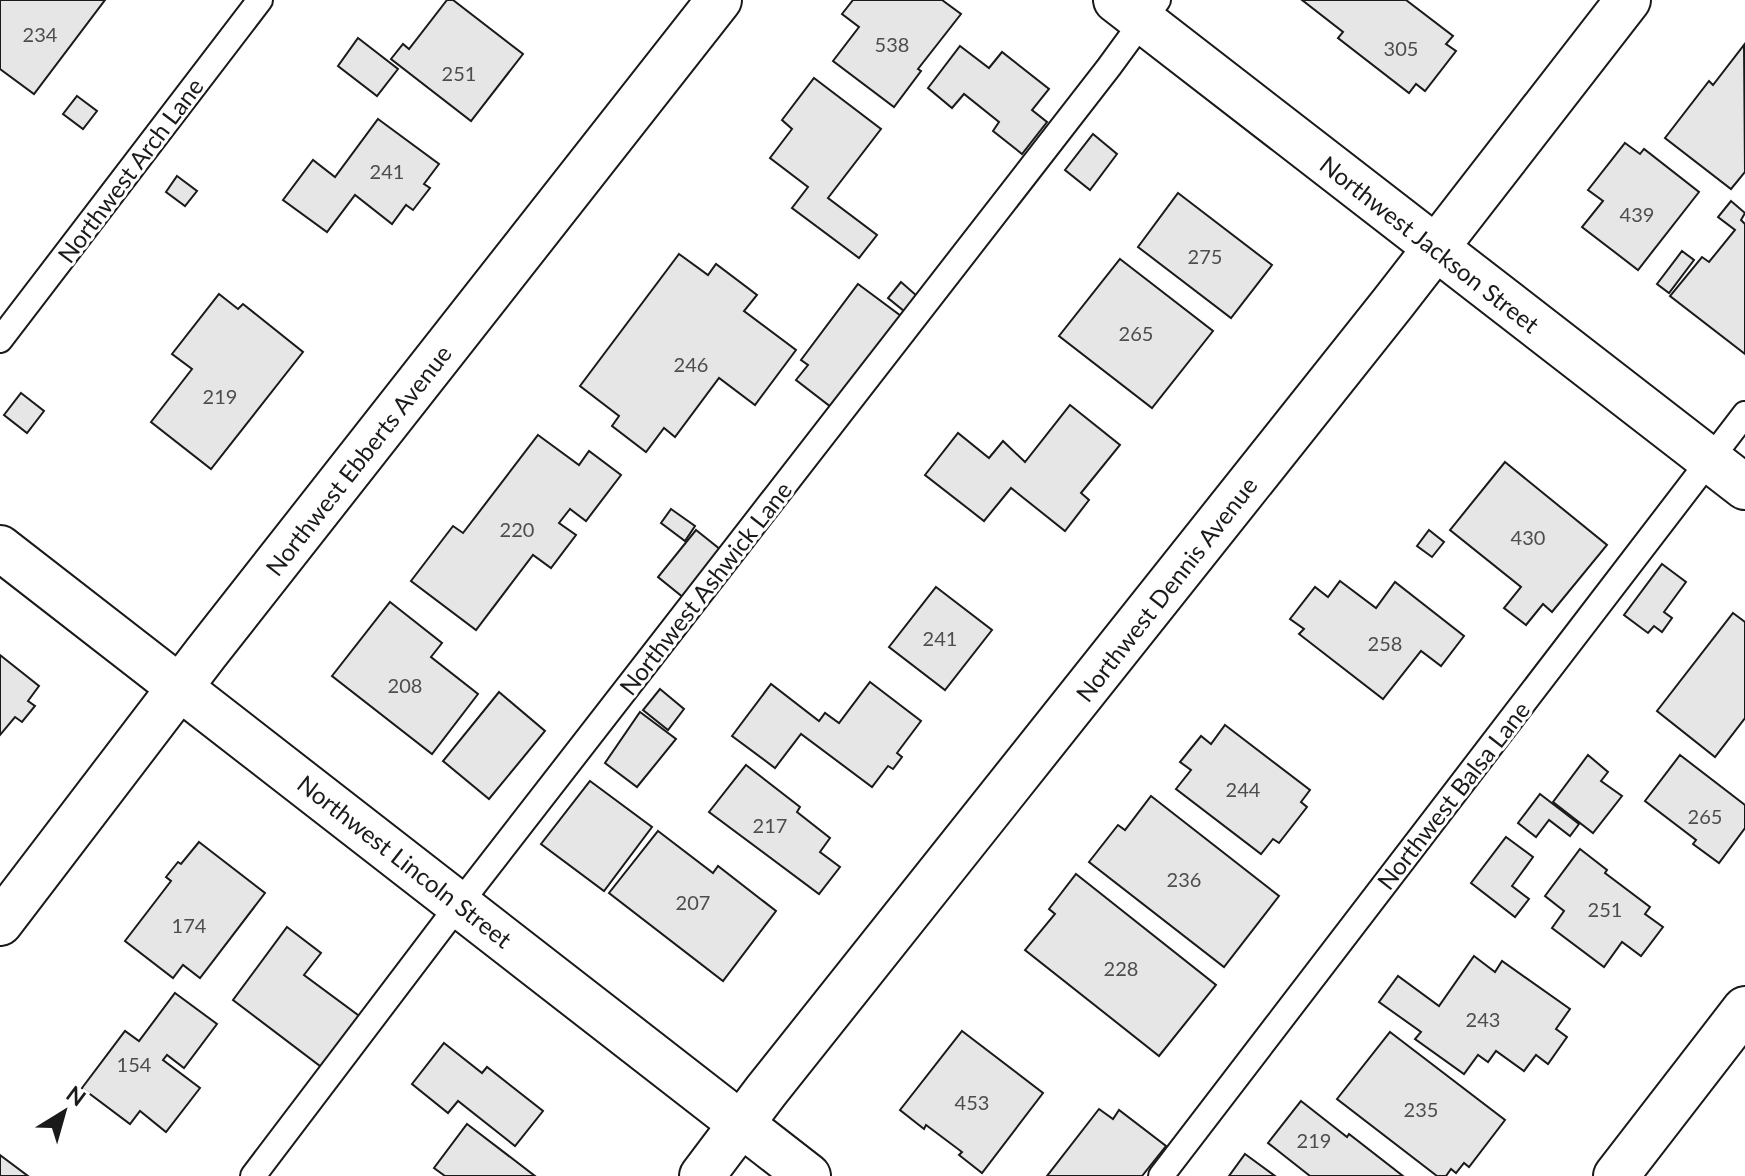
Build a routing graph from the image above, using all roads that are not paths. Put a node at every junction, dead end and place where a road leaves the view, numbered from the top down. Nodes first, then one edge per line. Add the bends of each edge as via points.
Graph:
1 (260, 0) edge
2 (719, 0) edge
3 (1628, 0) edge
4 (1139, 7) edge
5 (1435, 249) junction
6 (0, 340) edge
7 (1745, 414) edge
8 (1710, 460) junction
9 (1745, 487) edge
10 (0, 548) edge
11 (179, 688) junction
12 (460, 903) junction
13 (0, 923) edge
14 (1745, 1009) edge
15 (742, 1124) junction
16 (253, 1176) edge
17 (702, 1176) edge
18 (808, 1176) edge
19 (1161, 1176) edge
20 (1616, 1176) edge

1 - 6 lane, Northwest Arch Lane
2 - 11 street, Northwest Ebberts Avenue
3 - 5 street, Northwest Dennis Avenue
4 - 5 street, Northwest Jackson Street
4 - 12 lane, Northwest Ashwick Lane
5 - 8 street, Northwest Jackson Street
5 - 15 street, Northwest Dennis Avenue
7 - 8 lane, Northwest Balsa Lane
8 - 9 street, Northwest Jackson Street
8 - 19 lane, Northwest Balsa Lane
10 - 11 street, Northwest Lincoln Street
11 - 12 street, Northwest Lincoln Street
11 - 13 street, Northwest Ebberts Avenue
12 - 15 street, Northwest Lincoln Street
12 - 16 lane, Northwest Ashwick Lane
14 - 20 street
15 - 17 street, Northwest Dennis Avenue
15 - 18 street, Northwest Lincoln Street

